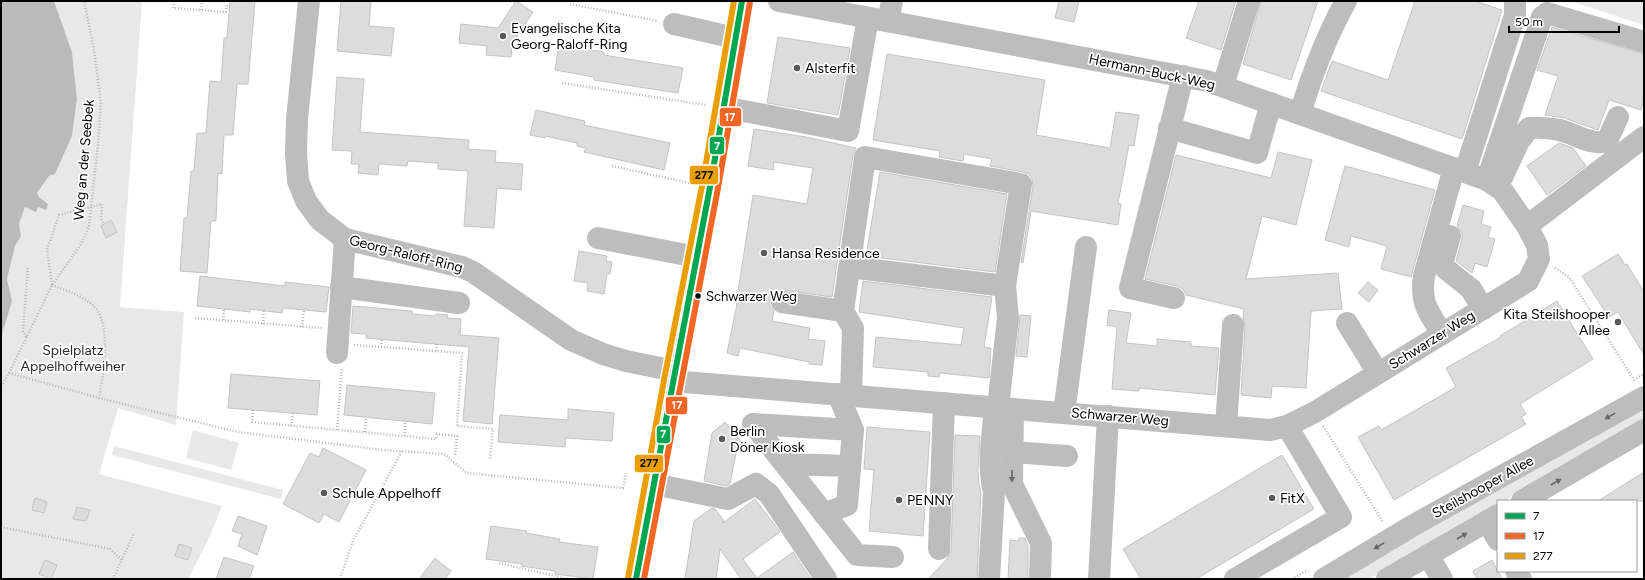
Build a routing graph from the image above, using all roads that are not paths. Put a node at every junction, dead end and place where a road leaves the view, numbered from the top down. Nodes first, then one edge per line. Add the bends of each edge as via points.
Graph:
1 (309, 1) edge
2 (742, 1) edge
3 (779, 1) edge
4 (1249, 1) edge
5 (1346, 1) edge
6 (1515, 1) edge
7 (882, 13) edge
8 (674, 24) road end
9 (735, 38) junction
10 (1644, 42) edge
11 (1183, 76) junction
12 (1223, 86) junction
13 (1271, 104) junction
14 (723, 107) junction
15 (1300, 114) junction
16 (1618, 117) dead end
17 (1169, 128) junction
18 (1644, 137) edge
19 (1474, 176) junction
20 (1527, 226) junction
21 (598, 238) dead end
22 (345, 239) junction
23 (1086, 247) dead end
24 (697, 257) junction
25 (848, 267) junction
26 (1005, 286) junction
27 (341, 287) junction
28 (1174, 298) dead end
29 (782, 302) dead end
30 (459, 303) dead end
31 (1483, 309) junction
32 (843, 311) junction
33 (1347, 323) dead end
34 (1233, 325) dead end
35 (1442, 334) junction
36 (339, 348) road end
37 (1378, 373) junction
38 (673, 376) junction
39 (1639, 389) edge
40 (845, 395) junction
41 (944, 403) junction
42 (1002, 408) junction
43 (1064, 413) junction
44 (1108, 416) junction
45 (1226, 426) junction
46 (1287, 426) junction
47 (853, 430) junction
48 (1644, 430) edge
49 (1012, 452) junction
50 (1067, 456) dead end
51 (785, 464) junction
52 (850, 466) junction
53 (653, 484) junction
54 (1524, 500) edge
55 (824, 514) junction
56 (1492, 518) edge
57 (1497, 536) edge
58 (939, 549) dead end
59 (1428, 555) junction
60 (893, 557) dead end
61 (1243, 577) edge
62 (636, 578) edge
63 (1390, 578) edge
64 (826, 579) edge
65 (989, 579) edge
66 (1040, 579) edge
67 (1099, 579) edge
68 (1324, 579) edge
69 (1442, 579) edge

1 - 22 street, Georg-Raloff-Ring via 297,119 298,181 313,211
2 - 9 street
3 - 7 street, Hermann-Buck-Weg
4 - 12 street
5 - 15 street via 1327,36
6 - 19 street via 1515,15
7 - 11 street, Hermann-Buck-Weg
7 - 14 street via 848,132
8 - 9 street
9 - 14 street
10 - 19 street via 1547,13 1542,17
11 - 12 street, Hermann-Buck-Weg
11 - 17 street
12 - 13 street, Hermann-Buck-Weg
13 - 15 street, Hermann-Buck-Weg
13 - 17 street via 1257,153
14 - 24 street
15 - 19 street, Hermann-Buck-Weg
16 - 19 street via 1607,141 1599,144 1559,130 1529,128 1519,141
17 - 28 street via 1130,288
18 - 20 street
19 - 20 street via 1502,190
19 - 31 street via 1463,188 1442,264 1471,289
19 - 35 street via 1424,276 1423,301
20 - 31 street, Schwarzer Weg via 1537,245 1539,259 1528,281
21 - 24 street
22 - 27 street
22 - 38 street, Georg-Raloff-Ring via 462,267 571,340 603,354
23 - 43 street
24 - 38 street
25 - 26 street
25 - 26 street via 865,158 1021,184
25 - 32 street
26 - 42 street via 1008,318
27 - 30 street
27 - 36 street
29 - 32 street
31 - 35 street, Schwarzer Weg
32 - 40 street via 853,328
33 - 37 street
34 - 45 street
35 - 37 street, Schwarzer Weg
37 - 46 street, Schwarzer Weg
38 - 40 street, Schwarzer Weg
38 - 53 street
39 -> 68 street, Steilshooper Allee
40 - 41 street, Schwarzer Weg
40 - 47 street
41 - 42 street, Schwarzer Weg
41 - 58 street
42 - 43 street, Schwarzer Weg
42 - 49 street
42 - 65 street via 990,470 994,492
43 - 44 street, Schwarzer Weg
44 - 45 street, Schwarzer Weg
44 - 67 street
45 - 46 street, Schwarzer Weg via 1270,430
46 - 61 street via 1341,517
47 - 51 street via 753,424
47 - 52 street
54 -> 48 street
49 - 50 street
49 -> 66 street via 1012,484 1041,543
51 - 52 street
51 - 55 street
52 - 55 street via 847,504
53 - 62 street
53 - 64 street via 728,499 756,484 769,494
55 - 60 street via 857,555
56 - 57 street
59 -> 56 street
59 - 63 street
59 - 69 street

